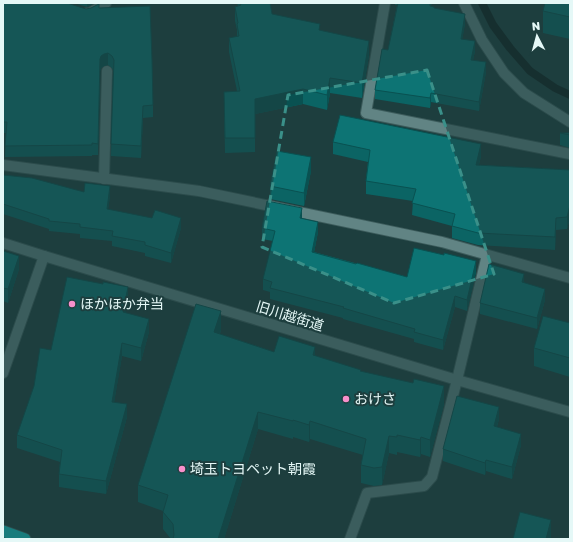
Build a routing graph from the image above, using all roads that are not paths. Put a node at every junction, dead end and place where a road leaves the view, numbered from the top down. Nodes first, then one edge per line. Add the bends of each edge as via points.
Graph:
1 (106, 3) edge
2 (385, 3) edge
3 (464, 3) edge
4 (81, 12) edge
5 (107, 71) dead end
6 (570, 122) edge
7 (570, 154) edge
8 (3, 165) edge
9 (104, 179) junction
10 (3, 243) edge
11 (487, 255) junction
12 (44, 256) junction
13 (570, 278) edge
14 (3, 373) edge
15 (457, 380) junction
16 (570, 412) edge
17 (3, 531) edge
18 (25, 539) edge
19 (350, 539) edge

1 - 4 street via 88,14
2 - 7 street via 366,114
3 - 6 street via 482,40 504,73 524,93
5 - 9 street
8 - 9 street
9 - 11 street via 199,191 442,242
10 - 12 street, 旧川越街道
11 - 13 street
11 - 15 street
12 - 14 street
12 - 15 street, 旧川越街道
15 - 16 street, 旧川越街道
15 - 19 street via 432,477 424,486 367,493
17 - 18 highway

